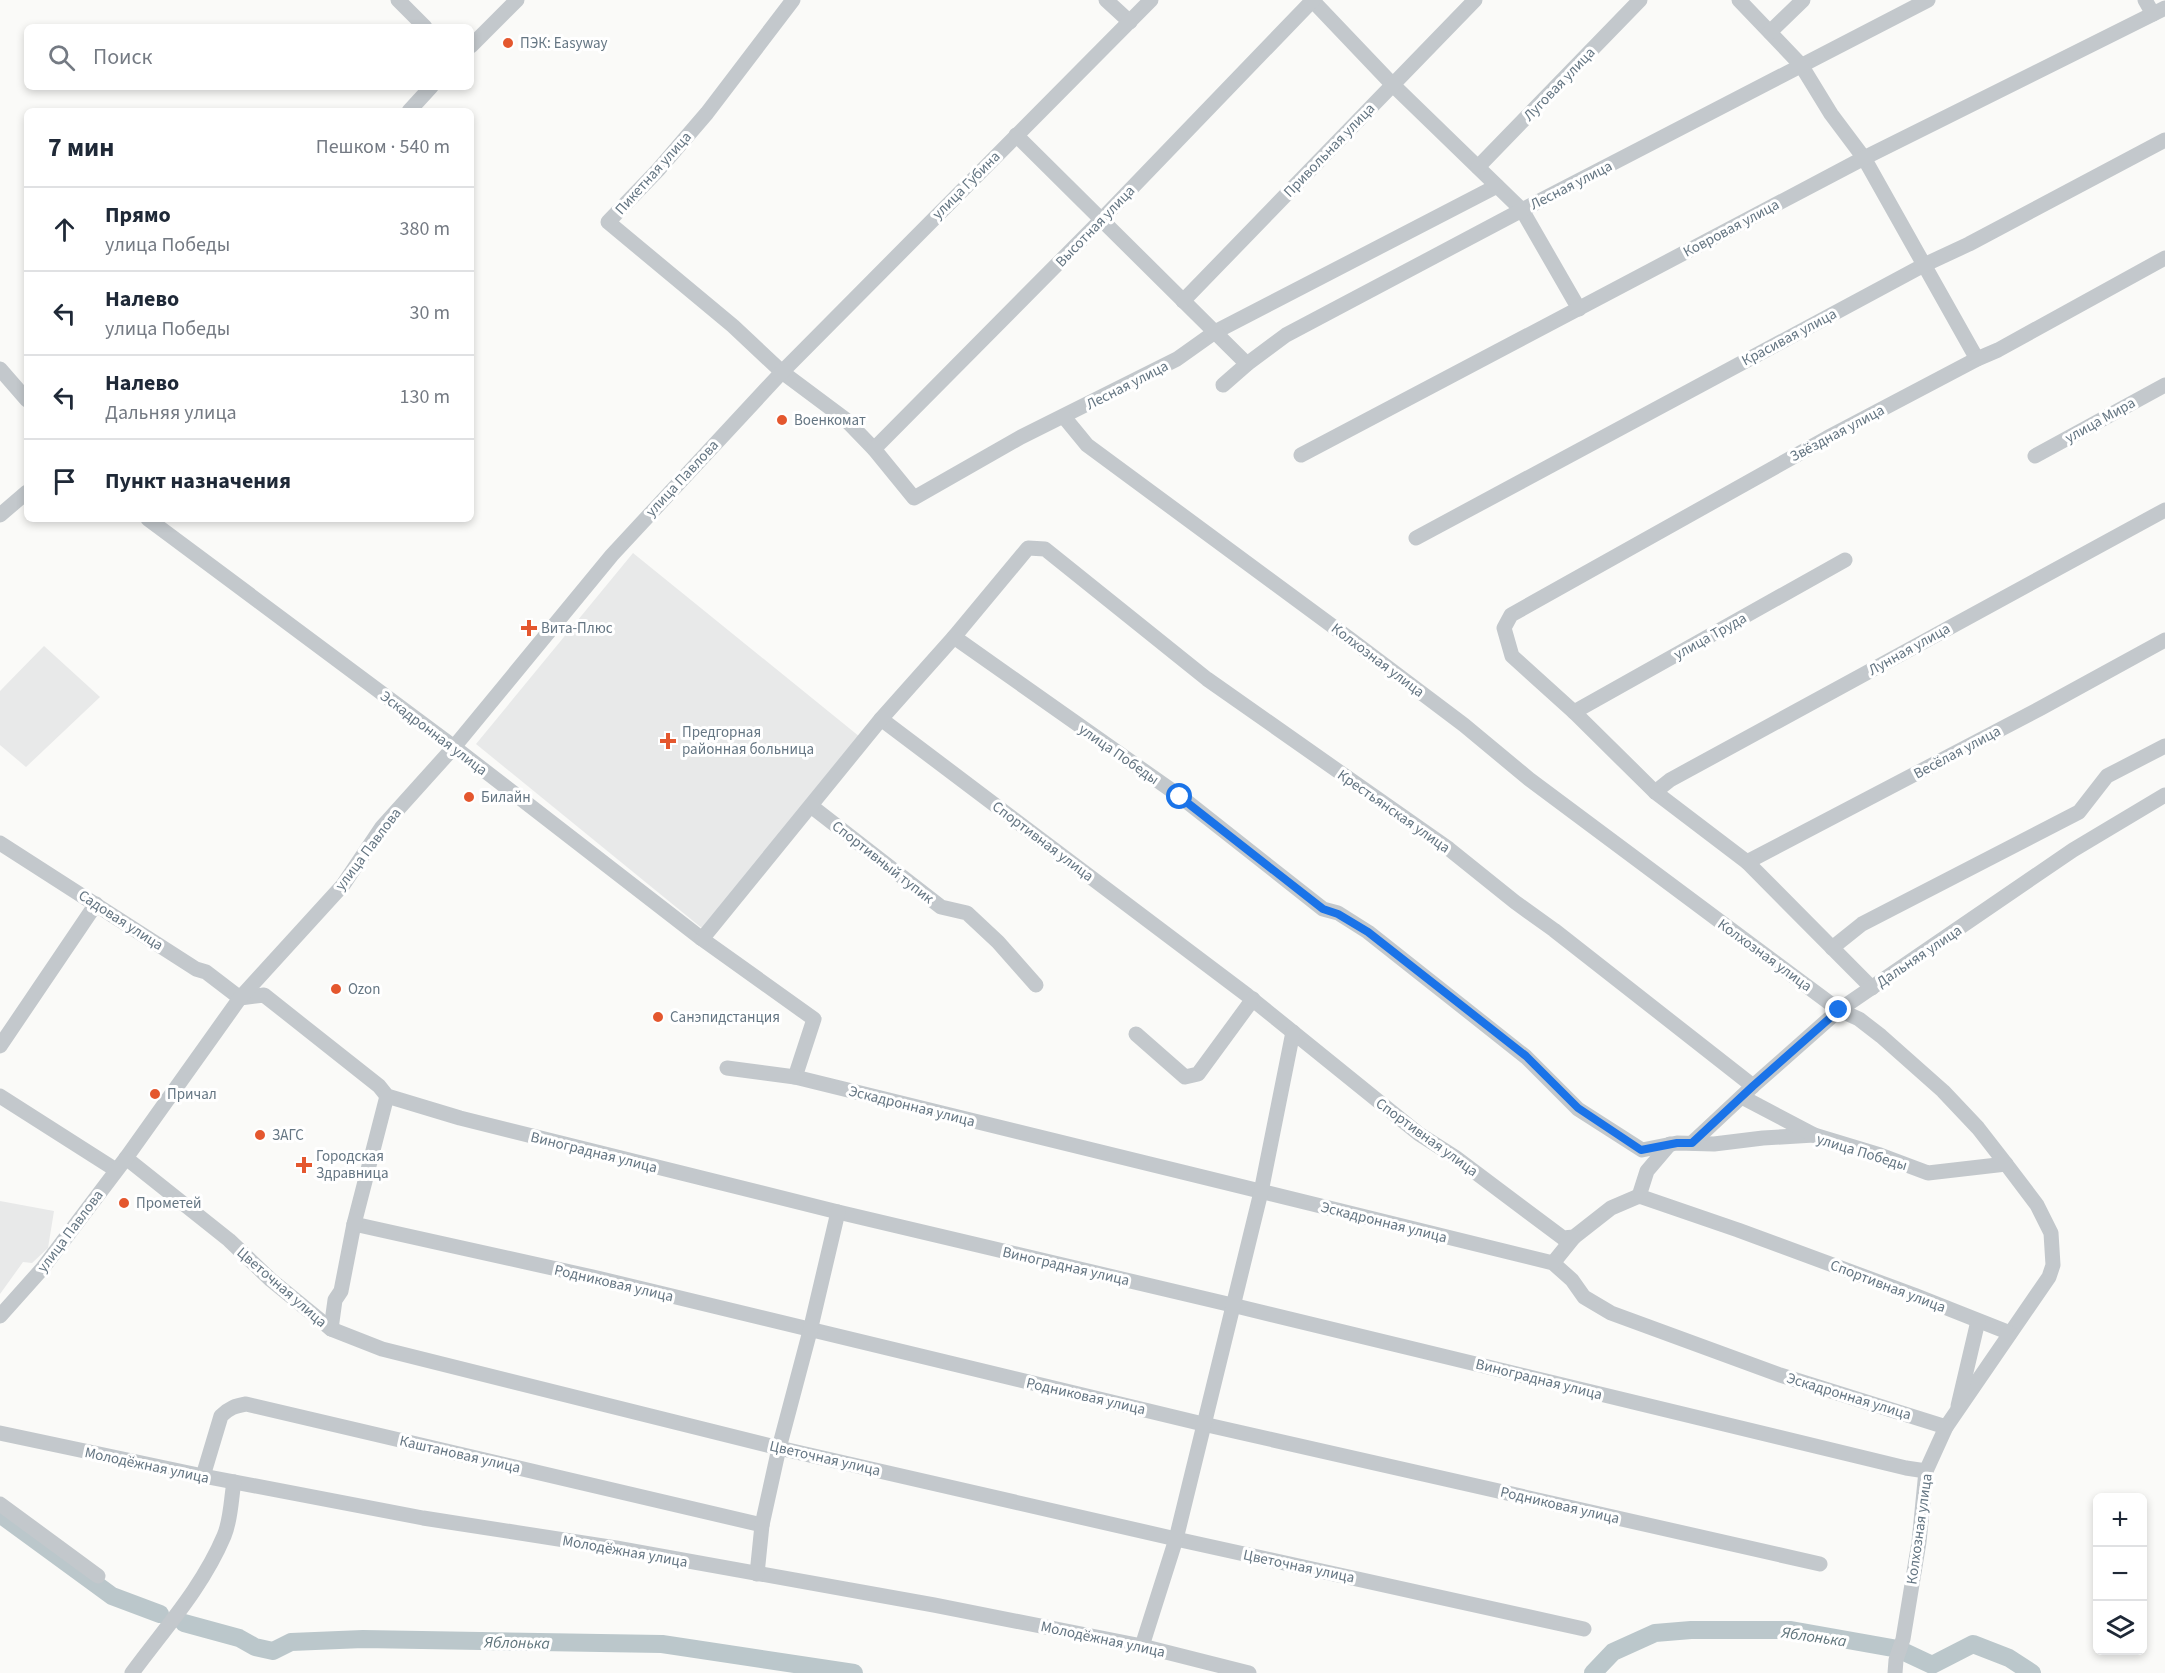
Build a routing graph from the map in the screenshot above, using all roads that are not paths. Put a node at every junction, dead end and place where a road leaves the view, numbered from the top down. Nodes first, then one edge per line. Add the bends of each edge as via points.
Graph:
1 (398, 0) edge
2 (517, 0) edge
3 (793, 0) edge
4 (1106, 0) edge
5 (1151, 0) edge
6 (1313, 0) edge
7 (1475, 0) edge
8 (1640, 0) edge
9 (1739, 0) edge
10 (1803, 0) edge
11 (1928, 0) edge
12 (2145, 0) edge
13 (2159, 11) edge
14 (1130, 22) junction
15 (422, 24) edge
16 (1770, 32) junction
17 (474, 43) edge
18 (1801, 65) junction
19 (1392, 84) junction
20 (428, 90) edge
21 (412, 108) edge
22 (1016, 135) junction
23 (2165, 140) edge
24 (1864, 158) junction
25 (1478, 167) junction
26 (1497, 186) junction
27 (1522, 210) junction
28 (1101, 220) junction
29 (2165, 258) edge
30 (1924, 265) junction
31 (1183, 301) junction
32 (1579, 309) junction
33 (1215, 332) junction
34 (1977, 359) junction
35 (1247, 364) junction
36 (0, 369) edge
37 (782, 372) junction
38 (1223, 385) dead end
39 (2165, 385) edge
40 (24, 397) edge
41 (1064, 417) junction
42 (874, 449) junction
43 (1301, 455) dead end
44 (2035, 456) dead end
45 (24, 495) edge
46 (2165, 510) edge
47 (0, 516) edge
48 (152, 522) edge
49 (1416, 538) dead end
50 (1845, 560) dead end
51 (954, 637) junction
52 (2165, 640) edge
53 (1574, 712) junction
54 (881, 718) junction
55 (2165, 746) edge
56 (454, 747) junction
57 (1655, 792) junction
58 (2165, 795) edge
59 (811, 806) junction
60 (0, 843) edge
61 (1747, 862) junction
62 (96, 904) junction
63 (702, 939) junction
64 (1833, 948) junction
65 (1036, 985) dead end
66 (1872, 988) junction
67 (240, 998) junction
68 (1253, 999) junction
69 (1839, 1010) junction
70 (1293, 1032) junction
71 (1136, 1034) dead end
72 (0, 1046) edge
73 (727, 1068) dead end
74 (795, 1077) junction
75 (1753, 1086) junction
76 (0, 1096) edge
77 (387, 1096) junction
78 (1742, 1096) junction
79 (1814, 1136) junction
80 (1692, 1143) junction
81 (1670, 1144) junction
82 (121, 1164) junction
83 (2006, 1164) junction
84 (1261, 1192) junction
85 (1639, 1196) junction
86 (838, 1212) junction
87 (354, 1224) junction
88 (1574, 1237) junction
89 (1553, 1263) junction
90 (1232, 1305) junction
91 (0, 1316) edge
92 (1978, 1321) junction
93 (331, 1329) junction
94 (810, 1330) junction
95 (2010, 1333) junction
96 (1957, 1414) junction
97 (1203, 1424) junction
98 (1946, 1427) junction
99 (0, 1433) edge
100 (779, 1448) junction
101 (1926, 1471) junction
102 (203, 1476) junction
103 (234, 1482) junction
104 (0, 1504) edge
105 (762, 1525) junction
106 (1176, 1539) junction
107 (1820, 1564) dead end
108 (758, 1574) junction
109 (98, 1576) dead end
110 (1584, 1629) dead end
111 (1142, 1646) junction
112 (1896, 1667) edge
113 (132, 1673) edge
114 (1250, 1673) edge

1 - 15 street
2 - 17 street
3 - 37 street, Пикетная улица via 707,113 608,222
4 - 14 street
5 - 14 street, улица Губина
6 - 19 street
6 - 28 street, Высотная улица
7 - 19 street, Привольная улица
8 - 25 street, Луговая улица
9 - 16 street
10 - 16 street
11 - 18 street, Лесная улица
12 - 13 street
13 - 24 street, Ковровая улица
14 - 22 street, улица Губина
16 - 18 street
18 - 24 street
18 - 27 street, Лесная улица
19 - 25 street
19 - 31 street, Привольная улица
20 - 21 street
22 - 28 street
22 - 37 street, улица Губина
23 - 30 street, Красивая улица
24 - 30 street
24 - 32 street, Ковровая улица
25 - 26 street
26 - 27 street
26 - 33 street, Лесная улица
27 - 32 street
27 - 35 street, Лесная улица via 1286,335
28 - 31 street
28 - 42 street, Высотная улица
29 - 34 street, Звёздная улица
30 - 34 street
30 - 49 street, Красивая улица
31 - 33 street
32 - 43 street, Ковровая улица
33 - 35 street
33 - 41 street, Лесная улица via 1178,359
34 - 53 street, Звёздная улица via 1511,615 1504,627 1512,656
35 - 38 street, Лесная улица
36 - 40 street
37 - 42 street via 844,419
37 - 56 street, улица Павлова via 612,555
39 - 44 street, улица Мира
41 - 42 street, Лесная улица via 914,498
41 - 69 street, Колхозная улица via 1087,445
45 - 47 street
46 - 57 street, Лунная улица via 1670,780
48 - 56 street, Эскадронная улица
50 - 53 street, улица Труда
51 - 54 street
51 - 75 street, Крестьянская улица via 1028,548 1046,549 1207,679 1449,849
51 - 81 street, улица Победы via 1180,797 1323,909 1368,932 1526,1056 1578,1108 1641,1150
52 - 61 street, Весёлая улица
53 - 57 street
54 - 59 street
54 - 68 street, Спортивная улица
55 - 64 street via 2107,776 2079,812 1862,924
56 - 63 street, Эскадронная улица
56 - 67 street, улица Павлова via 382,827 343,885
57 - 61 street
58 - 66 street, Дальняя улица via 2073,850
59 - 63 street
59 - 65 street, Спортивный тупик via 941,906 967,913
60 - 62 street, Садовая улица
61 - 64 street
62 - 67 street, Садовая улица via 206,972
62 - 72 street
63 - 74 street, Эскадронная улица via 814,1019
64 - 66 street
66 - 69 street, Дальняя улица
67 - 77 street, Виноградная улица via 264,995
67 - 82 street, улица Павлова
68 - 70 street, Спортивная улица
68 - 71 street via 1198,1074 1185,1077
69 - 75 street, Дальняя улица
69 - 83 street, Колхозная улица via 1859,1018 1936,1084
70 - 84 street
70 - 88 street, Спортивная улица via 1419,1134 1563,1238
73 - 74 street, Эскадронная улица
74 - 84 street, Эскадронная улица
75 - 78 street, Дальняя улица
76 - 82 street, Цветочная улица
77 - 86 street, Виноградная улица via 460,1118
77 - 87 street
78 - 79 street
78 - 80 street, Дальняя улица
79 - 80 street, улица Победы
79 - 83 street, улица Победы via 1928,1173
80 - 81 street, улица Победы
81 - 85 street via 1647,1171
82 - 91 street, улица Павлова via 42,1269
82 - 93 street, Цветочная улица via 229,1240
83 - 95 street, Колхозная улица via 2037,1205 2051,1233 2053,1264
84 - 89 street, Эскадронная улица
84 - 90 street
85 - 88 street via 1611,1208
85 - 92 street, Спортивная улица
86 - 90 street, Виноградная улица
86 - 94 street
87 - 93 street
87 - 94 street, Родниковая улица
88 - 89 street
89 - 98 street, Эскадронная улица via 1584,1297 1611,1313 1779,1375
90 - 97 street
90 - 101 street, Виноградная улица
92 - 95 street, Спортивная улица
92 - 96 street
93 - 100 street, Цветочная улица via 382,1349
94 - 97 street, Родниковая улица
94 - 100 street
95 - 96 street, Колхозная улица
96 - 98 street, Колхозная улица
97 - 106 street
97 - 107 street, Родниковая улица
98 - 101 street, Колхозная улица
99 - 102 street, Молодёжная улица
100 - 105 street
100 - 106 street, Цветочная улица
101 - 112 street, Колхозная улица via 1919,1542
102 - 103 street, Молодёжная улица
102 - 105 street, Каштановая улица via 221,1416 226,1410 246,1404
103 - 108 street, Молодёжная улица
103 - 113 street via 225,1534 208,1567
104 - 109 street
105 - 108 street
106 - 110 street, Цветочная улица
106 - 111 street
108 - 111 street, Молодёжная улица
111 - 114 street, Молодёжная улица

